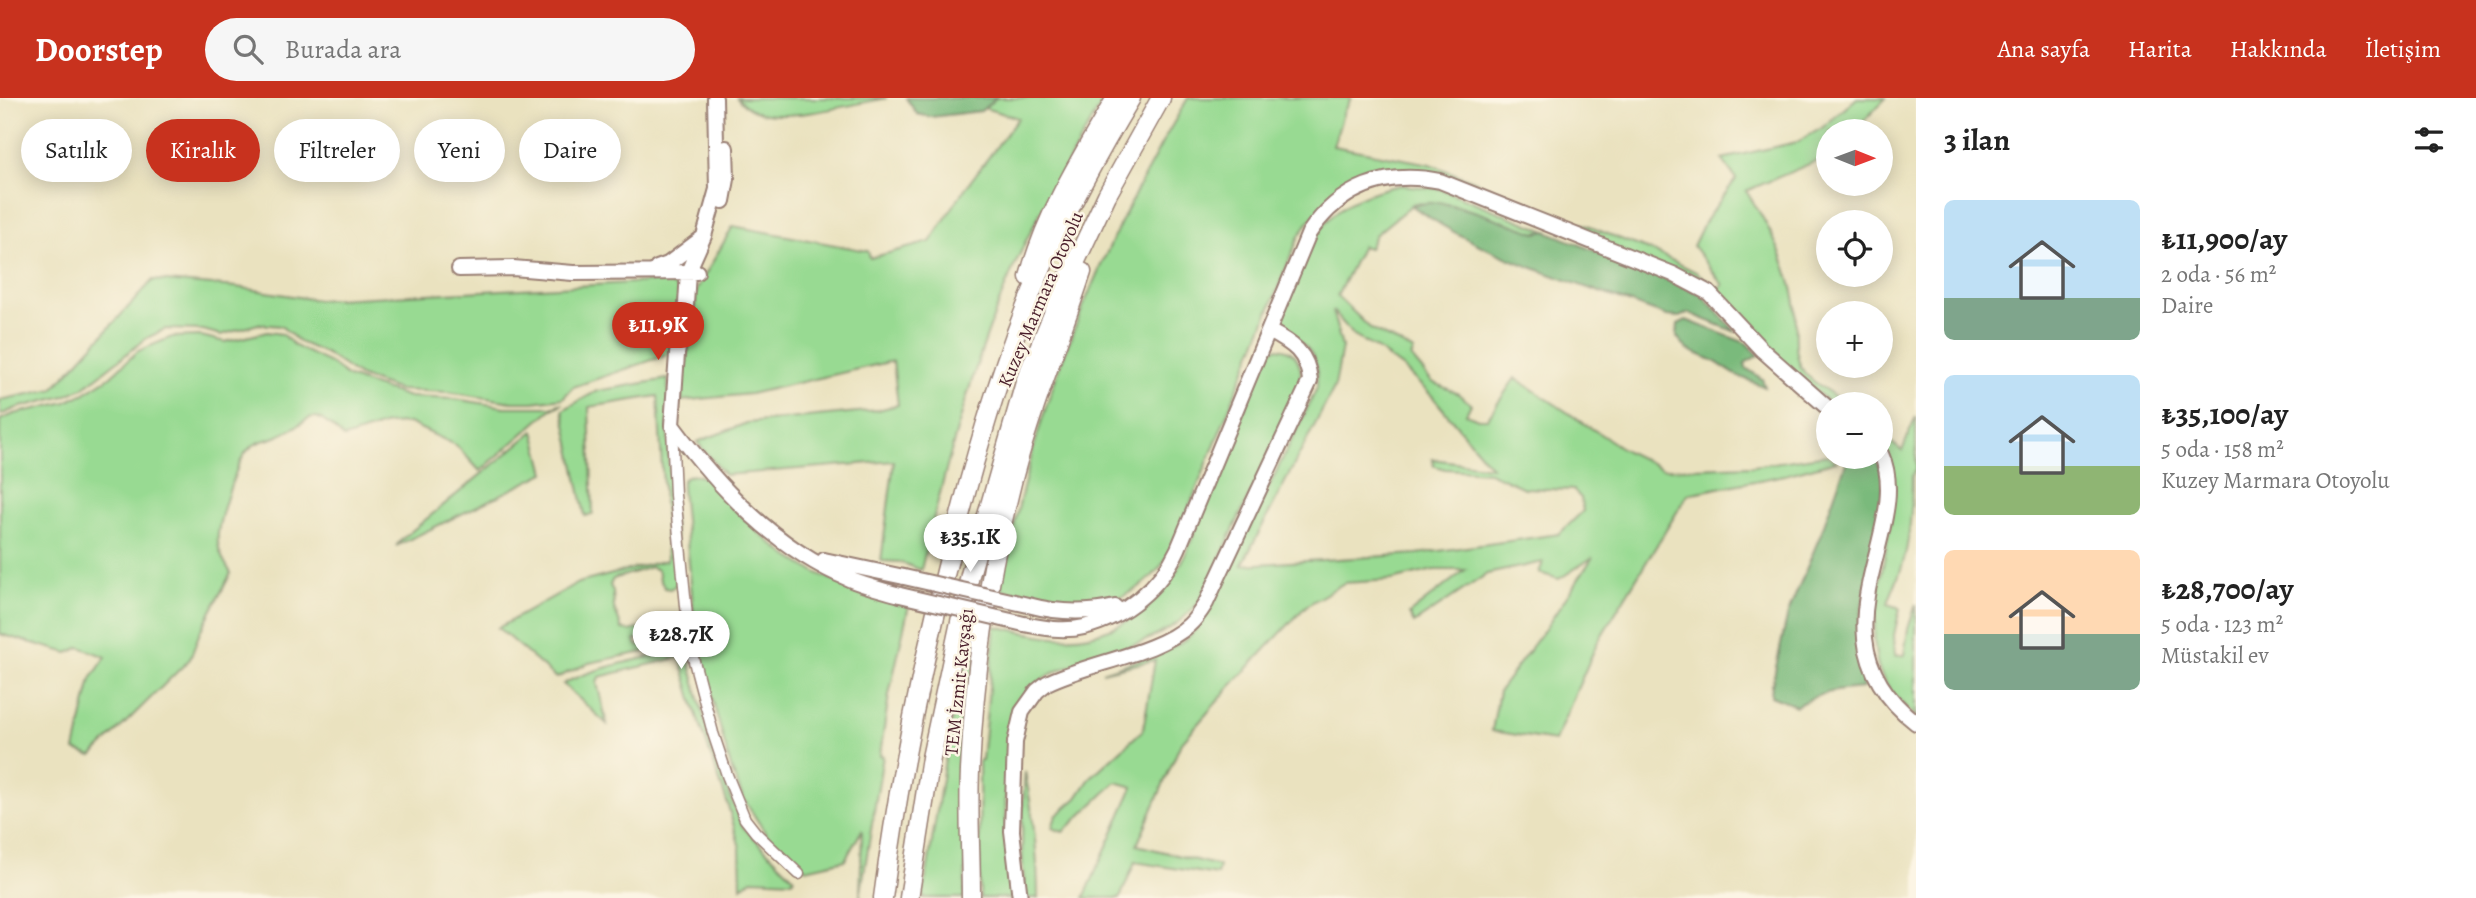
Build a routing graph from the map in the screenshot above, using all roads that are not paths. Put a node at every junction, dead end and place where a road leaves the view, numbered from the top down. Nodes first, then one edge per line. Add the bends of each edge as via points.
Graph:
1 (715, 98) edge
2 (723, 98) edge
3 (1116, 98) edge
4 (1131, 98) edge
5 (1161, 98) edge
6 (1107, 195) junction
7 (704, 236) junction
8 (459, 269) dead end
9 (648, 271) junction
10 (693, 272) junction
11 (686, 304) junction
12 (1269, 331) junction
13 (1012, 344) junction
14 (1816, 398) edge
15 (673, 425) junction
16 (1892, 469) edge
17 (809, 557) junction
18 (1137, 601) junction
19 (1916, 723) edge
20 (799, 874) dead end
21 (881, 898) edge
22 (909, 898) edge
23 (971, 898) edge
24 (1020, 898) edge

1 - 7 street via 717,189
2 - 10 street via 724,198
3 - 13 highway via 1038,244
4 - 13 highway, Kuzey Marmara Otoyolu via 1067,213
5 - 6 highway, Kuzey Marmara Otoyolu
6 - 22 highway, Kuzey Marmara Otoyolu via 1026,379 990,502 940,714
6 - 23 highway, TEM İzmit Kavşağı via 1023,442 994,561 972,734
7 - 9 street via 668,264
7 - 10 street
8 - 9 street
9 - 10 street
9 - 11 street via 674,276
10 - 11 street
11 - 15 street via 677,354
12 - 14 street via 1301,249 1331,205 1370,184 1397,177 1426,178 1453,185 1701,288
12 - 18 street via 1171,565
12 - 24 street via 1298,348 1310,381 1198,616 1168,639 1047,682 1022,712 1015,742 1012,831
13 - 21 highway, Kuzey Marmara Otoyolu via 965,496 923,660
15 - 17 street via 747,511
15 - 20 street via 690,646 713,733 745,819
16 - 19 street via 1899,509 1877,596 1872,657 1882,687
17 - 18 street, bridge via 1050,611 1077,613
17 - 18 street, bridge via 847,579 1043,628 1085,627

